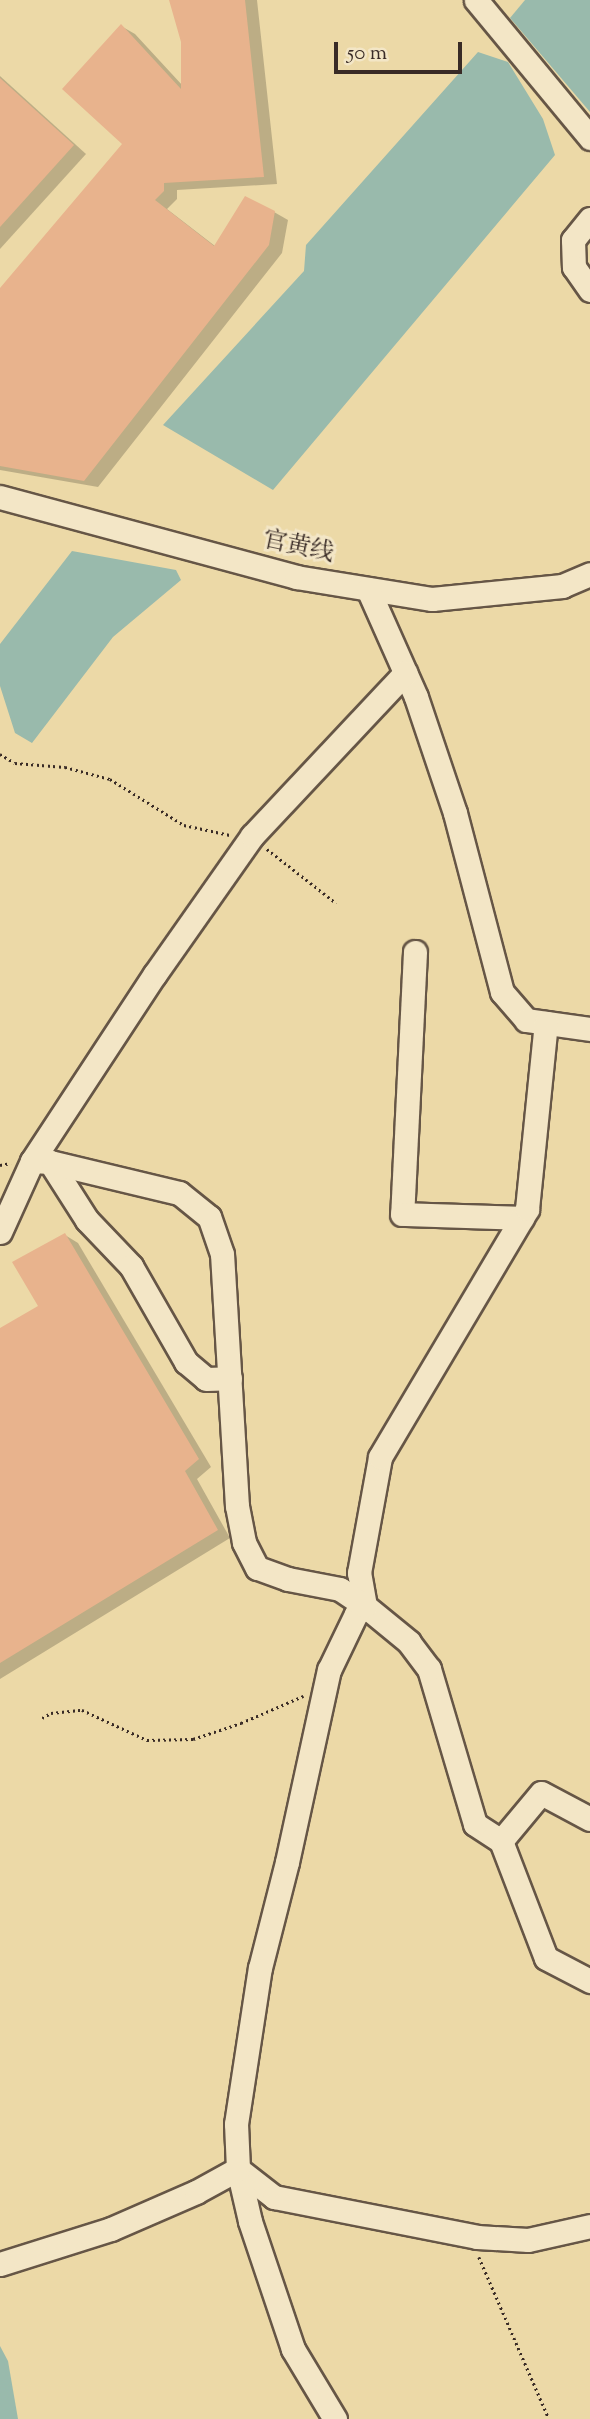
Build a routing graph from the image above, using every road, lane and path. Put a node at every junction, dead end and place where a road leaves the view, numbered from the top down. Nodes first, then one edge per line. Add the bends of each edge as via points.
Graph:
1 (477, 0) edge
2 (590, 138) edge
3 (590, 219) edge
4 (590, 290) edge
5 (0, 497) edge
6 (588, 582) edge
7 (368, 589) junction
8 (405, 673) junction
9 (0, 754) edge
10 (252, 836) junction
11 (336, 903) dead end
12 (415, 952) dead end
13 (547, 1023) junction
14 (590, 1029) edge
15 (41, 1161) junction
16 (522, 1218) junction
17 (0, 1232) edge
18 (230, 1378) junction
19 (365, 1606) junction
20 (325, 1686) junction
21 (42, 1718) dead end
22 (590, 1819) edge
23 (501, 1841) junction
24 (590, 1981) edge
25 (239, 2169) junction
26 (590, 2227) edge
27 (468, 2235) junction
28 (0, 2264) edge
29 (335, 2419) edge
30 (548, 2419) edge

1 - 2 street
3 - 4 street via 573,240 573,267
5 - 7 street, 官黄线 via 296,577
6 - 7 street, 官黄线 via 432,599
7 - 8 street
8 - 10 street
8 - 13 street via 455,813 502,992 526,1020
9 - 10 path via 15,763 65,767 110,779 184,825
10 - 11 path
10 - 15 street via 155,974
12 - 16 street via 402,1214
13 - 14 street
13 - 16 street via 527,1209
15 - 17 street
15 - 18 street via 131,1266 186,1362 206,1379
15 - 18 street via 179,1193 209,1217 222,1254
16 - 19 street via 380,1457 359,1573
18 - 19 street via 237,1506 244,1542 257,1568 340,1589
19 - 20 street via 356,1614
19 - 23 street via 409,1642 429,1668 475,1824
20 - 21 path via 193,1739 147,1740 82,1710
20 - 25 street via 260,1968 236,2124
22 - 23 street via 541,1793
23 - 24 street via 546,1958
25 - 27 street via 274,2197
25 - 28 street via 111,2229
25 - 29 street via 250,2221 293,2348
26 - 27 street via 528,2239
27 - 30 path

